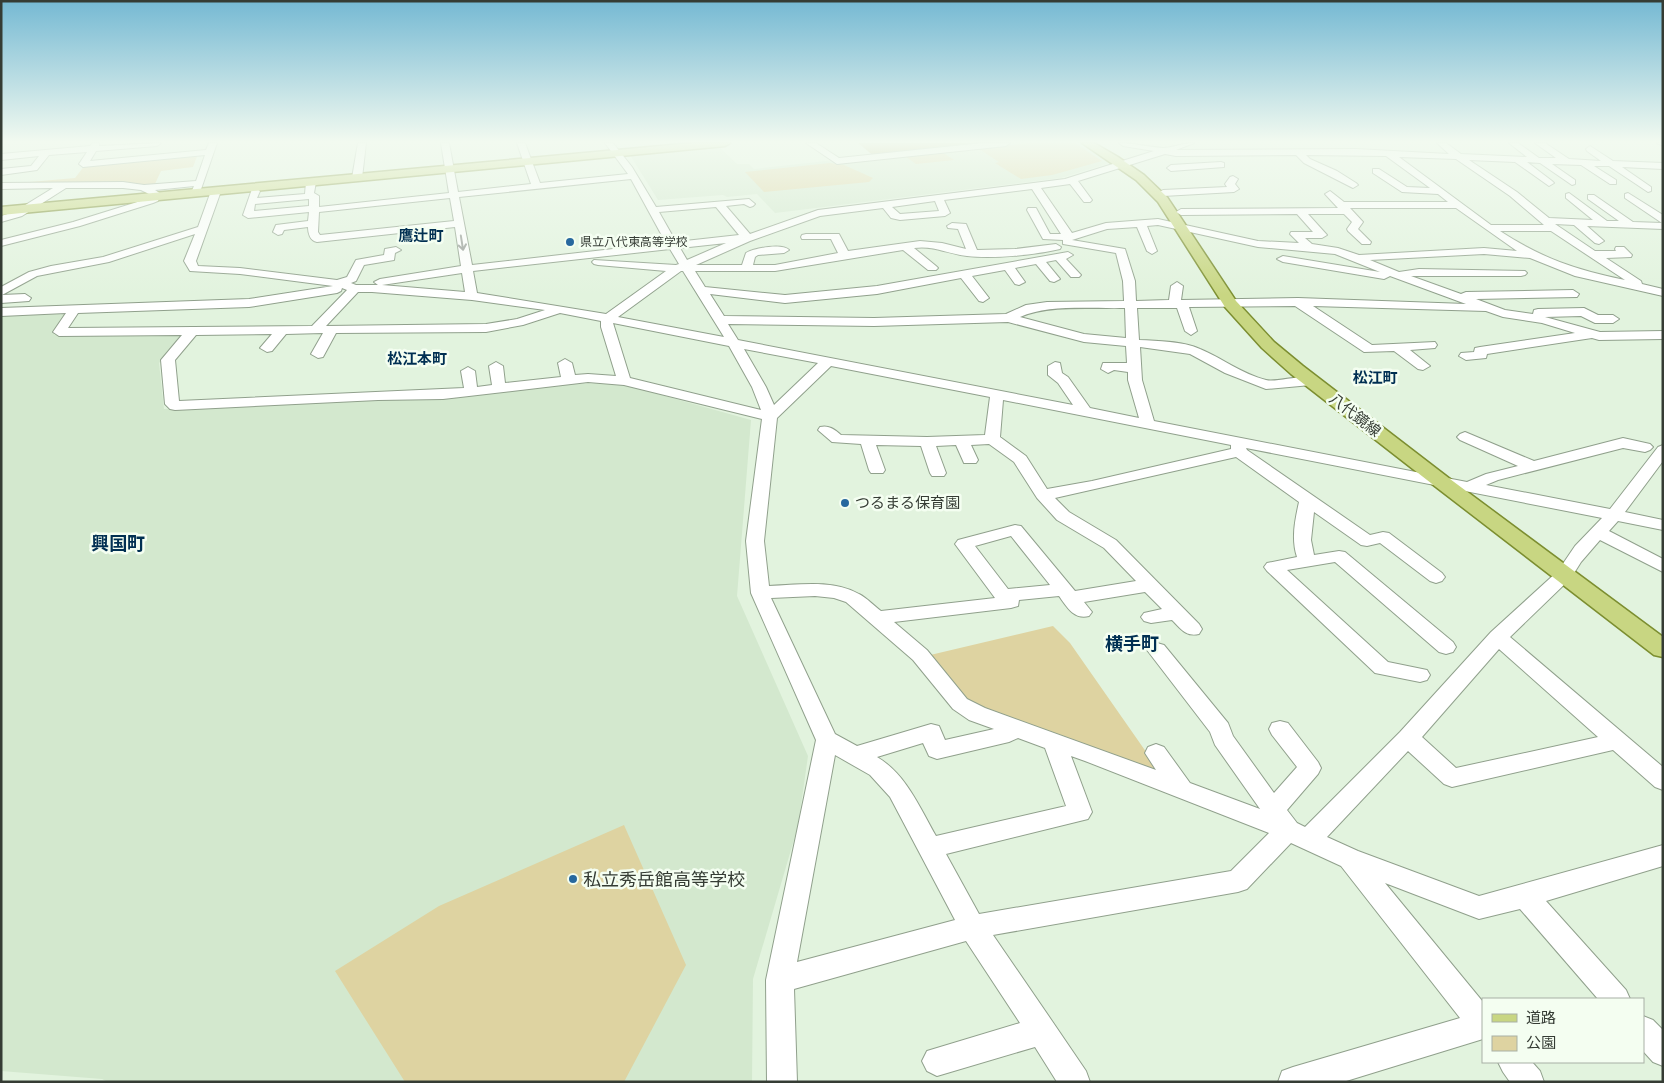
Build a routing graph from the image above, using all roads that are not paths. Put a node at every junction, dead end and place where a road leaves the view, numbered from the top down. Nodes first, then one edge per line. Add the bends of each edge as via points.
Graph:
1 (982, 193) edge
2 (51, 194) edge
3 (169, 194) edge
4 (215, 194) edge
5 (254, 194) edge
6 (477, 194) edge
7 (643, 194) edge
8 (976, 194) edge
9 (1039, 194) edge
10 (1082, 194) edge
11 (1158, 194) edge
12 (1164, 194) edge
13 (1441, 194) edge
14 (1514, 194) edge
15 (961, 195) junction
16 (156, 196) junction
17 (309, 196) joint
18 (454, 196) junction
19 (1569, 196) dead end
20 (1628, 196) dead end
21 (1591, 197) dead end
22 (938, 198) junction
23 (1317, 199) dead end
24 (1087, 200) dead end
25 (252, 202) junction
26 (1339, 203) junction
27 (717, 204) junction
28 (750, 204) dead end
29 (885, 204) junction
30 (989, 205) dead end
31 (1457, 205) junction
32 (966, 207) dead end
33 (28, 208) junction
34 (314, 209) junction
35 (652, 210) junction
36 (1032, 210) dead end
37 (1, 211) edge
38 (1299, 211) junction
39 (1, 219) edge
40 (1663, 220) edge
41 (1184, 222) junction
42 (1576, 222) junction
43 (314, 223) junction
44 (460, 223) junction
45 (1141, 223) junction
46 (1550, 224) junction
47 (1605, 224) junction
48 (1631, 225) junction
49 (952, 226) dead end
50 (1663, 226) edge
51 (1488, 228) junction
52 (201, 229) junction
53 (278, 232) dead end
54 (900, 232) dead end
55 (806, 237) dead end
56 (747, 238) junction
57 (1599, 241) dead end
58 (1366, 242) dead end
59 (1, 243) edge
60 (907, 245) junction
61 (1063, 245) junction
62 (673, 246) junction
63 (1309, 247) junction
64 (1620, 249) dead end
65 (784, 250) dead end
66 (388, 251) dead end
67 (843, 251) junction
68 (1152, 251) dead end
69 (973, 253) junction
70 (1593, 254) junction
71 (1532, 255) junction
72 (961, 256) dead end
73 (1355, 257) junction
74 (563, 258) junction
75 (1283, 259) dead end
76 (1039, 261) junction
77 (91, 263) junction
78 (1008, 266) junction
79 (1377, 266) junction
80 (683, 267) junction
81 (747, 268) junction
82 (932, 268) dead end
83 (466, 269) junction
84 (1450, 271) junction
85 (970, 273) junction
86 (1521, 273) dead end
87 (1395, 274) junction
88 (1075, 275) dead end
89 (69, 278) dead end
90 (1054, 279) dead end
91 (18, 281) junction
92 (1019, 282) dead end
93 (1, 283) edge
94 (1178, 286) dead end
95 (1412, 286) junction
96 (347, 287) junction
97 (1638, 287) junction
98 (697, 288) junction
99 (1, 292) edge
100 (1663, 293) edge
101 (1573, 294) dead end
102 (472, 296) junction
103 (25, 298) dead end
104 (983, 298) dead end
105 (1, 299) edge
106 (1298, 302) junction
107 (1453, 302) junction
108 (1236, 304) junction
109 (1178, 305) junction
110 (1129, 306) junction
111 (561, 309) junction
112 (74, 310) junction
113 (1, 312) edge
114 (1512, 313) junction
115 (1008, 318) junction
116 (607, 319) junction
117 (1613, 319) dead end
118 (719, 320) junction
119 (316, 329) junction
120 (332, 329) junction
121 (282, 330) junction
122 (1191, 331) dead end
123 (191, 332) junction
124 (1595, 335) junction
125 (1663, 335) edge
126 (733, 342) junction
127 (1132, 342) junction
128 (1430, 345) dead end
129 (1630, 346) dead end
130 (267, 348) dead end
131 (1398, 348) junction
132 (318, 354) dead end
133 (1466, 356) dead end
134 (828, 361) junction
135 (565, 362) dead end
136 (496, 366) dead end
137 (1055, 366) dead end
138 (1424, 366) dead end
139 (1134, 368) junction
140 (1108, 369) dead end
141 (468, 370) dead end
142 (569, 380) junction
143 (624, 381) junction
144 (1311, 381) junction
145 (499, 388) junction
146 (471, 391) junction
147 (1004, 391) junction
148 (1085, 412) junction
149 (770, 417) junction
150 (1148, 425) junction
151 (825, 430) dead end
152 (1465, 437) dead end
153 (992, 439) junction
154 (867, 440) junction
155 (962, 441) junction
156 (927, 442) junction
157 (1238, 447) junction
158 (1645, 447) dead end
159 (1663, 450) edge
160 (970, 460) dead end
161 (1532, 466) junction
162 (877, 470) dead end
163 (938, 473) dead end
164 (1457, 485) junction
165 (1043, 494) junction
166 (1308, 500) junction
167 (1614, 516) junction
168 (1663, 525) edge
169 (1598, 532) junction
170 (1308, 562) junction
171 (1663, 566) edge
172 (1567, 571) junction
173 (1436, 576) dead end
174 (1149, 585) junction
175 (760, 592) junction
176 (1072, 600) junction
177 (1011, 602) dead end
178 (1177, 613) junction
179 (1152, 617) dead end
180 (878, 618) junction
181 (1192, 629) dead end
182 (1498, 637) junction
183 (1663, 638) edge
184 (1446, 647) dead end
185 (1663, 649) edge
186 (1157, 650) dead end
187 (1420, 675) dead end
188 (1010, 727) junction
189 (1280, 729) dead end
190 (1408, 738) junction
191 (826, 740) junction
192 (1617, 741) junction
193 (1054, 742) junction
194 (1156, 753) dead end
195 (854, 756) junction
196 (1663, 781) edge
197 (1182, 789) junction
198 (1274, 809) junction
199 (1298, 835) junction
200 (930, 848) junction
201 (1663, 855) edge
202 (1349, 858) junction
203 (1524, 896) junction
204 (972, 927) junction
205 (780, 980) junction
206 (1615, 998) edge
207 (1482, 1023) edge
208 (1482, 1024) edge
209 (1042, 1031) junction
210 (1644, 1031) edge
211 (1663, 1052) edge
212 (938, 1061) dead end
213 (1514, 1063) edge
214 (782, 1082) edge
215 (1075, 1082) edge
216 (1294, 1082) edge
217 (1529, 1082) edge

1 - 30 street
2 - 33 street
3 - 16 main road
4 - 52 street
5 - 25 street
6 - 18 street
7 - 35 street
8 - 15 street
9 - 61 street
10 - 24 street
11 - 41 main road, 八代鏡線
12 - 41 main road, 八代鏡線
13 - 31 street
14 - 46 street
15 - 22 street
15 - 32 street
16 - 33 main road
16 - 59 street via 95,220
17 - 25 street
17 - 34 street via 314,196
18 - 34 street
18 - 44 street
19 - 47 street
20 - 40 street
21 - 48 street
22 - 29 street
22 - 29 street via 945,213 895,216
23 - 26 street
25 - 34 street via 248,215
26 - 31 street
26 - 38 street
26 - 58 street via 1358,222 1352,229
27 - 28 street via 746,201
27 - 35 street
27 - 56 street
29 - 56 street via 818,213
31 - 51 street
33 - 37 main road
33 - 39 street
34 - 43 street
35 - 62 street
36 - 61 street via 1047,237
38 - 41 street
38 - 63 street via 1322,234 1295,234
41 - 45 street
41 - 63 street via 1258,244
41 - 108 main road, 八代鏡線
42 - 46 street
42 - 47 street
42 - 57 street
43 - 44 street via 313,232 317,240 398,227
43 - 53 street via 280,227
44 -> 83 street
45 - 61 street via 1093,228
45 - 68 street
46 - 51 street
46 - 70 street
47 - 48 street
48 - 50 street
49 - 69 street via 962,226
51 - 71 street
52 - 77 street
52 - 96 street via 190,261 194,269
54 - 60 street
55 - 67 street via 818,237 823,248
56 - 62 street
56 - 80 street
60 - 67 street
60 - 69 street via 932,244
60 - 82 street
61 - 69 street
61 - 76 street
61 - 88 street
61 - 110 street via 1119,243 1129,281
62 - 74 street
62 - 80 street
63 - 73 street
64 - 70 street via 1627,255
65 - 81 street via 756,252 750,255
66 - 96 street via 390,258 360,262
67 - 81 street via 775,268
70 - 97 street
71 - 73 street via 1484,251
71 - 97 street via 1567,270
72 - 85 street
73 - 79 street
74 - 80 street
74 - 83 street
75 - 95 street
76 - 78 street
76 - 90 street
77 - 89 street
77 - 91 street via 50,269
78 - 85 street
78 - 92 street
79 - 84 street via 1439,262
79 - 87 street
80 - 81 street
80 - 98 street
80 - 116 street
83 - 96 street
83 - 102 street
84 - 86 street
84 - 87 street
85 - 98 street via 877,290 784,298
85 - 104 street
87 - 95 street
91 - 93 street
91 - 99 street
94 - 109 street
95 - 107 street
96 - 102 street
96 - 112 street via 249,303
96 - 119 street
97 - 100 street
98 - 118 street
101 - 107 street
102 - 111 street
103 - 105 street
106 - 107 street
106 - 108 street
106 - 131 street via 1369,349
107 - 114 street
108 - 109 street
108 - 144 main road, 八代鏡線 via 1268,345
108 - 164 main road, 八代鏡線 via 1305,369
109 - 110 street
109 - 122 street
110 - 115 street via 1047,306 1030,308
110 - 127 street
111 - 116 street
111 - 120 street via 500,326 444,333
112 - 113 street
112 - 123 street via 59,332
114 - 117 street via 1584,312 1595,319
114 - 124 street
115 - 118 street via 874,322
115 - 127 street via 1084,338
116 - 126 street
116 - 143 street via 606,327
118 - 126 street
119 - 120 street
119 - 121 street
120 - 132 street
121 - 123 street
121 - 130 street
123 - 146 street via 168,360 172,404 175,406 443,395
124 - 125 street
124 - 129 street
124 - 133 street
126 - 134 street
126 - 149 street via 766,399
127 - 139 street
127 - 144 street via 1194,351 1266,385
128 - 131 street
131 - 138 street
134 - 147 street
134 - 149 street
135 - 142 street
136 - 145 street
137 - 148 street via 1055,375 1063,380
139 - 140 street via 1108,366
139 - 150 street
141 - 146 street
142 - 143 street
142 - 145 street
143 - 149 street
144 - 164 main road, 八代鏡線
145 - 146 street
147 - 148 street
147 - 153 street
148 - 150 street
149 - 175 street via 755,541
150 - 157 street
151 - 154 street via 837,439
152 - 161 street
153 - 155 street
153 - 165 street via 1020,459
154 - 156 street
154 - 162 street
155 - 156 street
155 - 160 street
156 - 163 street
157 - 164 street
157 - 165 street via 1092,486
157 - 166 street
158 - 161 street via 1623,443
159 - 167 street
161 - 164 street
164 - 167 street
164 - 172 main road, 八代鏡線
165 - 174 street via 1063,516 1110,544
166 - 170 street via 1303,521
166 - 173 street via 1367,541 1383,537
167 - 168 street
167 - 169 street
169 - 171 street
169 - 172 street
170 - 184 street via 1339,556
170 - 187 street via 1273,567 1382,668
172 - 182 street
172 - 183 main road, 八代鏡線
172 - 185 main road, 八代鏡線
174 - 176 street
174 - 178 street
175 - 180 street via 836,592 853,598
175 - 191 street
176 - 176 street via 1015,530 964,544 1003,596
177 - 180 street
178 - 179 street
178 - 181 street
180 - 188 street via 920,656 960,704
182 - 190 street
182 - 192 street
186 - 198 street via 1220,729 1223,739
188 - 193 street
188 - 195 street via 1009,734 937,750 931,732
189 - 198 street via 1310,768
190 - 192 street via 1452,778
190 - 199 street
191 - 195 street
191 - 205 street
192 - 196 street
193 - 197 street
193 - 200 street via 1080,812
194 - 197 street
195 - 200 street via 878,769 898,790
197 - 199 street
198 - 199 street
199 - 202 street
199 - 204 street via 1238,880
200 - 204 street
201 - 203 street
202 - 203 street via 1479,908
202 - 207 street
203 - 206 street
204 - 205 street
204 - 209 street
205 - 214 street
208 - 216 street
209 - 212 street
209 - 215 street
210 - 211 street
213 - 217 street

